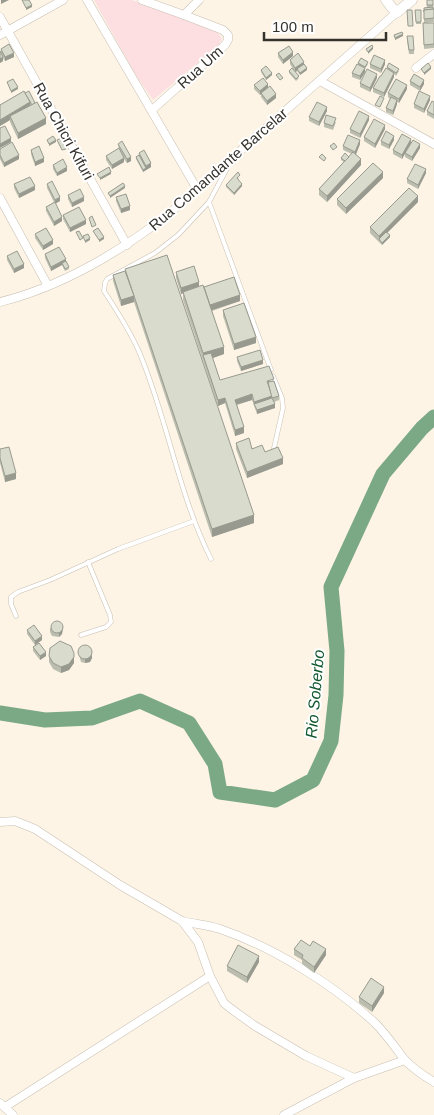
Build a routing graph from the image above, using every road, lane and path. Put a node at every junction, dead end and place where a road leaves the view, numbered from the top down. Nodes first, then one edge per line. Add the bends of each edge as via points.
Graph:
1 (63, 0) edge
2 (87, 0) edge
3 (142, 0) edge
4 (199, 0) edge
5 (386, 0) edge
6 (412, 0) edge
7 (396, 13) junction
8 (184, 15) junction
9 (0, 17) edge
10 (8, 31) junction
11 (0, 35) edge
12 (434, 54) edge
13 (416, 68) dead end
14 (320, 81) junction
15 (152, 110) junction
16 (434, 144) edge
17 (234, 157) junction
18 (197, 189) junction
19 (0, 198) edge
20 (209, 202) junction
21 (127, 245) junction
22 (48, 286) junction
23 (0, 302) edge
24 (274, 448) edge
25 (194, 520) junction
26 (211, 559) dead end
27 (88, 562) junction
28 (16, 616) dead end
29 (81, 635) dead end
30 (0, 822) edge
31 (182, 922) junction
32 (210, 976) junction
33 (405, 1060) junction
34 (354, 1078) junction
35 (434, 1082) edge
36 (2, 1105) edge
37 (13, 1115) edge
38 (284, 1115) edge

1 - 10 street
2 - 15 street
3 - 8 street
4 - 8 street
5 - 7 street
6 - 7 street, Rua Comandante Barcelar
7 - 14 street, Rua Comandante Barcelar
8 - 15 street, Rua Um via 223,30 228,40
9 - 10 street, Rua Chicri Kifuri
10 - 11 street
10 - 21 street, Rua Chicri Kifuri
12 - 13 street
14 - 16 street
14 - 17 street, Rua Comandante Barcelar
15 - 18 street
17 - 18 street, Rua Comandante Barcelar
17 - 20 lane
18 - 21 street, Rua Comandante Barcelar
19 - 22 street
20 - 24 lane via 282,398 283,408
20 - 25 lane via 156,253 108,279 104,291 140,352
21 - 22 street, Rua Comandante Barcelar
22 - 23 street, Rua Comandante Barcelar
25 - 26 lane
25 - 27 lane
27 - 28 lane via 11,597
27 - 29 lane via 111,622 106,627
30 - 31 street via 15,822 35,829
31 - 32 street via 198,942
31 - 33 street via 218,928 320,980 375,1023
32 - 34 street via 224,1003 255,1026 299,1052
32 - 36 street
33 - 34 street
33 - 35 street
34 - 38 street
36 - 37 street

